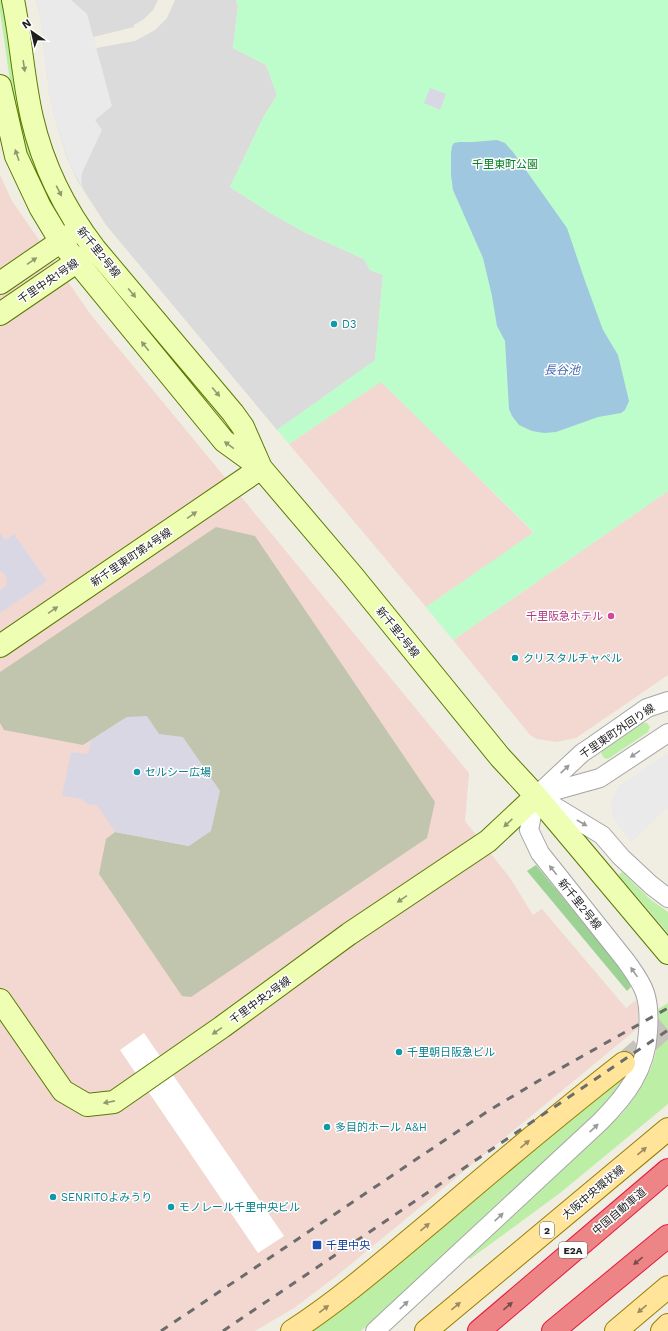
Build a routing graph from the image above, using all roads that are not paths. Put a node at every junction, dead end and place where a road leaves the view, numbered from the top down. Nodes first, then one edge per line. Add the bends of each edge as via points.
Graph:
1 (13, 0) edge
2 (0, 86) edge
3 (80, 228) junction
4 (61, 242) junction
5 (95, 249) junction
6 (76, 262) junction
7 (0, 283) edge
8 (0, 314) edge
9 (261, 468) junction
10 (0, 646) edge
11 (668, 701) edge
12 (668, 732) edge
13 (536, 796) junction
14 (668, 898) edge
15 (668, 952) edge
16 (0, 1000) edge
17 (624, 1063) tunnel mouth
18 (668, 1129) edge
19 (668, 1170) edge
20 (668, 1236) edge
21 (668, 1287) edge
22 (668, 1325) edge
23 (292, 1331) edge
24 (375, 1331) edge
25 (426, 1331) edge
26 (478, 1331) edge
27 (553, 1331) edge
28 (616, 1331) edge
29 (662, 1331) edge

1 -> 3 street, 新千里2号線 via 30,104 39,142 52,177
4 -> 2 street, 新千里2号線 via 40,207 16,156
3 - 4 street
3 - 5 street, 新千里2号線
4 - 6 street, 新千里2号線
7 -> 4 street
5 - 6 street, 千里中央1号線
5 -> 9 street, 新千里2号線 via 233,413 243,427
6 - 8 street, 千里中央1号線
9 -> 6 street, 新千里2号線 via 224,441
10 -> 9 street, 新千里東町第4号線
9 - 13 street, 新千里2号線 via 500,757
13 -> 11 street, 千里東町外回り線 via 582,753 647,708
12 -> 13 street via 600,778
13 -> 14 street, 新千里2号線 via 602,835 621,857
13 - 15 street, 新千里2号線
13 -> 16 street, 千里中央2号線 via 488,841 349,934 114,1102 88,1105 63,1091
24 -> 13 street, 新千里2号線 via 600,1122 622,1098 637,1075 645,1056 649,1023 644,992 637,976 540,853 529,830
23 -> 17 main road via 324,1310
25 -> 18 main road, 大阪中央環状線 / 2
26 -> 19 highway, 中国自動車道 / E2A
20 -> 27 highway
21 -> 28 main road
22 - 29 main road

